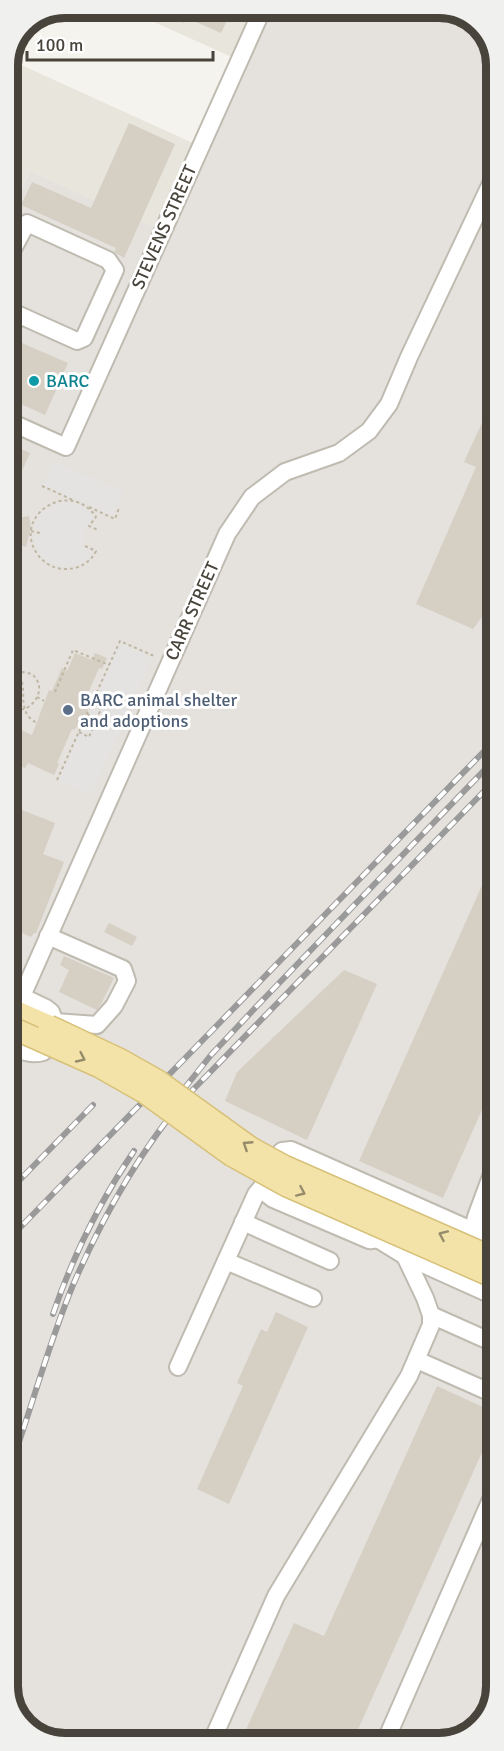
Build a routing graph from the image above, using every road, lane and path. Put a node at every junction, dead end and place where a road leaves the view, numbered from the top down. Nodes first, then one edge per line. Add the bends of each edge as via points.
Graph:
1 (259, 18) edge
2 (486, 194) edge
3 (18, 240) edge
4 (18, 314) edge
5 (18, 425) edge
6 (42, 486) dead end
7 (76, 501) junction
8 (82, 504) junction
9 (119, 508) dead end
10 (98, 530) dead end
11 (31, 531) junction
12 (40, 533) dead end
13 (85, 546) dead end
14 (154, 656) dead end
15 (109, 665) junction
16 (20, 674) joint
17 (55, 692) dead end
18 (37, 697) junction
19 (44, 700) dead end
20 (91, 705) junction
21 (18, 708) edge
22 (24, 709) junction
23 (87, 714) junction
24 (97, 719) junction
25 (37, 723) dead end
26 (83, 723) junction
27 (93, 727) junction
28 (79, 732) junction
29 (57, 770) dead end
30 (61, 772) junction
31 (57, 780) dead end
32 (48, 936) junction
33 (18, 989) edge
34 (18, 1000) edge
35 (18, 1001) edge
36 (55, 1022) junction
37 (18, 1030) edge
38 (18, 1050) edge
39 (262, 1187) junction
40 (412, 1204) junction
41 (486, 1206) edge
42 (243, 1222) junction
43 (473, 1231) junction
44 (486, 1237) edge
45 (379, 1239) junction
46 (486, 1255) edge
47 (405, 1256) junction
48 (226, 1261) junction
49 (330, 1261) dead end
50 (486, 1274) edge
51 (486, 1292) edge
52 (313, 1298) dead end
53 (431, 1315) junction
54 (486, 1340) edge
55 (417, 1360) junction
56 (178, 1367) dead end
57 (486, 1391) edge
58 (486, 1511) edge
59 (215, 1733) edge
60 (390, 1733) edge

1 - 5 street, STEVENS STREET via 66,447
2 - 32 street, CARR STREET via 389,404 369,431 339,453 285,472 252,497 227,534
3 - 4 street via 27,224 108,260 114,270 84,338 77,341
6 - 7 path
7 - 8 path
7 - 11 path via 50,504 35,518
8 - 9 path via 115,519
8 - 10 path via 96,517 89,526
11 - 12 path
11 - 13 path via 36,553 55,568 71,569 86,563 96,551
14 - 15 path via 120,641
15 - 17 path via 73,650
15 - 20 path
16 - 18 path via 28,672 36,677
16 - 22 path
18 - 19 path
18 - 22 path
20 - 23 path
20 - 24 path via 101,709
21 - 22 path
22 - 25 path
23 - 24 path
23 - 26 path
24 - 27 path
26 - 27 path
26 - 28 path
27 - 28 path via 88,737
28 - 30 path
29 - 30 path
30 - 31 path
32 - 33 street, CARR STREET
32 - 36 street via 123,969 126,981 114,1006 97,1025
34 - 36 street via 51,1012
46 -> 35 main road, bridge via 284,1167 143,1072 74,1037
36 - 38 street via 43,1052
37 -> 50 main road, bridge via 100,1067 144,1092 231,1155 286,1186
39 - 40 street via 274,1157 291,1150
39 - 42 street
39 - 45 street via 273,1199 364,1239
40 - 43 street
40 - 45 street via 407,1215
41 - 43 street
42 - 48 street
42 - 49 street
43 - 44 street
45 - 47 street
47 - 51 street
47 - 53 street
48 - 52 street
48 - 56 street
53 - 54 street
53 - 55 street
55 - 57 street
55 - 59 street via 276,1596
58 - 60 street

